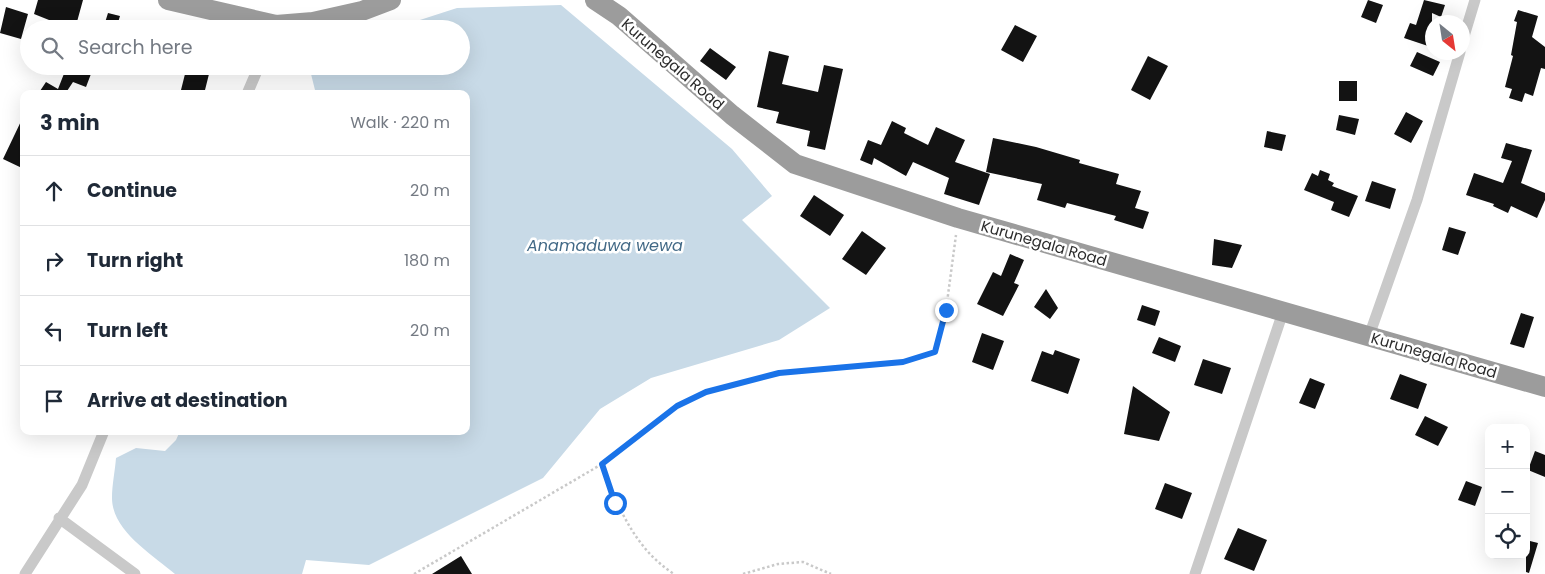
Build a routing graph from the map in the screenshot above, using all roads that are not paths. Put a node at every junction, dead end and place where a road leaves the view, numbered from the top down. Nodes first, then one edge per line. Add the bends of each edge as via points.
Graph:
1 (168, 0) edge
2 (391, 0) edge
3 (595, 0) edge
4 (1475, 0) edge
5 (1470, 17) edge
6 (247, 20) edge
7 (322, 20) edge
8 (1458, 60) edge
9 (254, 75) edge
10 (249, 90) edge
11 (1283, 312) junction
12 (1369, 336) junction
13 (1545, 387) edge
14 (102, 435) edge
15 (59, 518) junction
16 (25, 574) edge
17 (135, 574) edge
18 (1196, 574) edge

1 - 6 highway
2 - 7 highway via 362,11
3 - 11 highway, Kurunegala Road via 619,16 732,115 795,164 958,218
4 - 5 street
8 - 12 street via 1417,200
9 - 10 street
11 - 12 highway, Kurunegala Road
11 - 18 street
12 - 13 highway, Kurunegala Road
14 - 15 street via 82,485
15 - 16 street
15 - 17 street

